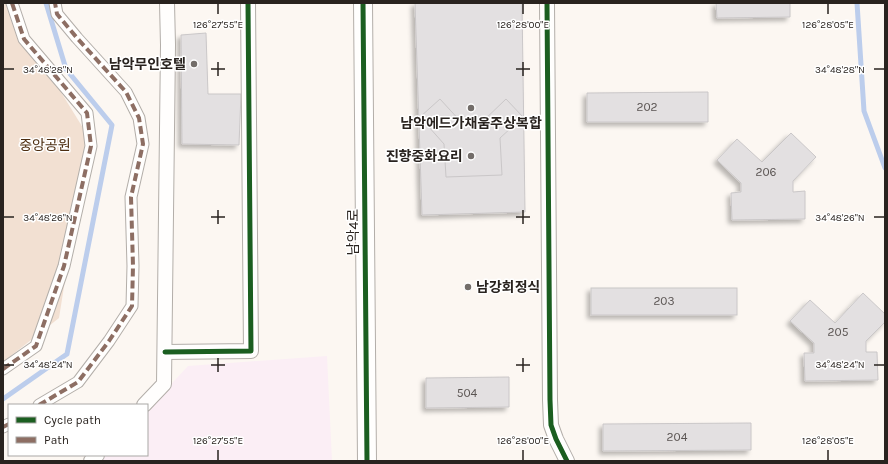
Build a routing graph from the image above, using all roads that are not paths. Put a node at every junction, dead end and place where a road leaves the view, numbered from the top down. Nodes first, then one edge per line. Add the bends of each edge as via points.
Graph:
1 (12, 3) edge
2 (55, 3) edge
3 (167, 3) edge
4 (248, 3) edge
5 (363, 3) edge
6 (546, 3) edge
7 (164, 352) junction
8 (3, 369) edge
9 (41, 404) edge
10 (145, 404) edge
11 (367, 461) edge
12 (567, 461) edge

1 - 8 street via 24,39 87,113 91,146 64,266 36,346
2 - 9 street via 57,14 126,92 139,118 143,144 131,197 132,306 78,382
3 - 7 street
4 - 7 street via 251,351
5 - 11 street, 남악4로
6 - 12 street via 551,425
7 - 10 street via 164,384

